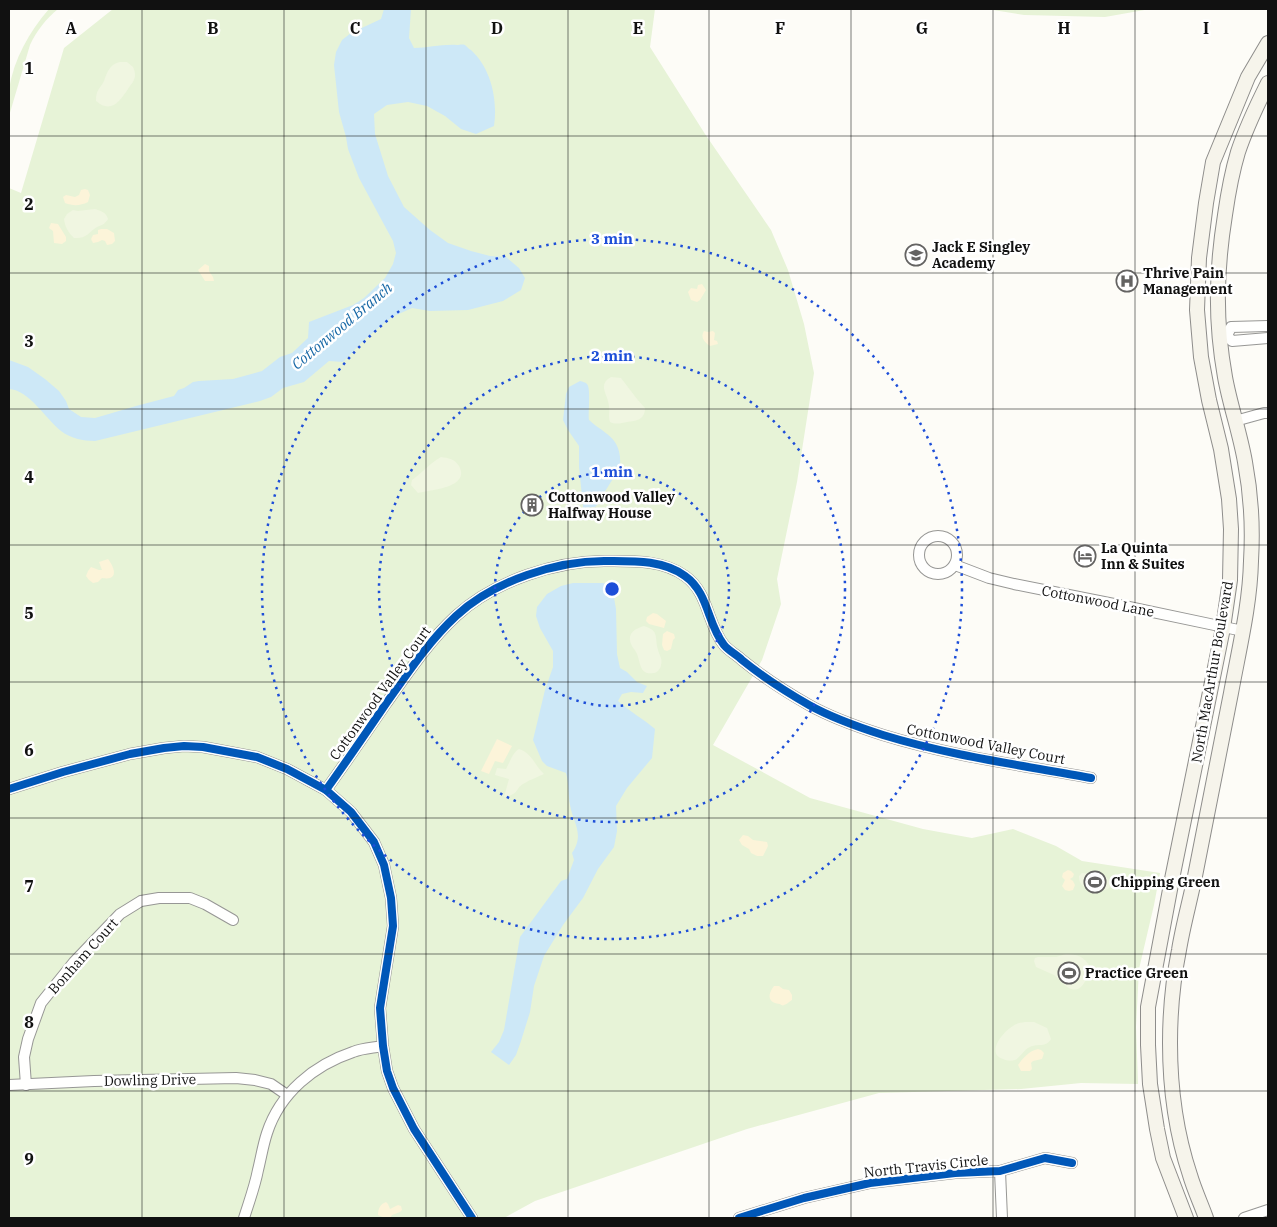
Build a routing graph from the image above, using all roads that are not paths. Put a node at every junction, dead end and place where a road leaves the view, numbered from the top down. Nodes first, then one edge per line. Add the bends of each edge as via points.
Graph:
1 (1268, 43) edge
2 (1268, 83) edge
3 (1200, 250) junction
4 (1219, 253) junction
5 (1268, 326) edge
6 (1223, 337) junction
7 (1268, 338) edge
8 (1268, 413) edge
9 (1235, 421) junction
10 (954, 565) dead end
11 (1223, 628) junction
12 (1243, 631) junction
13 (1091, 778) dead end
14 (9, 789) edge
15 (326, 790) junction
16 (233, 920) dead end
17 (383, 1046) junction
18 (26, 1085) junction
19 (9, 1086) edge
20 (287, 1095) junction
21 (1072, 1163) dead end
22 (1000, 1171) junction
23 (1268, 1210) edge
24 (244, 1218) edge
25 (472, 1218) edge
26 (738, 1218) edge
27 (1002, 1218) edge
28 (1186, 1218) edge
29 (1206, 1218) edge
30 (1244, 1218) edge

1 - 3 main road, North MacArthur Boulevard via 1248,77 1214,162
2 - 4 main road, North MacArthur Boulevard via 1238,152
3 - 4 main road
3 - 11 main road, North MacArthur Boulevard via 1197,310 1201,357 1230,508 1230,580
4 - 6 main road, North MacArthur Boulevard via 1217,299
5 - 6 street via 1231,327
6 - 7 street via 1232,341
6 - 9 main road, North MacArthur Boulevard via 1225,377
8 - 9 street
9 - 12 main road, North MacArthur Boulevard via 1245,462 1251,515 1252,558
10 - 11 street, Cottonwood Lane via 1038,590
11 - 12 street, Cottonwood Lane
11 - 28 main road, North MacArthur Boulevard via 1148,1007 1150,1084 1157,1129 1163,1158
12 - 29 main road, North MacArthur Boulevard via 1178,951 1171,1006 1171,1081 1178,1130 1189,1174
13 - 15 street, Cottonwood Valley Court via 931,749 834,717 778,686 724,645 698,588 685,576 663,565 596,561 555,567 520,577 457,614 410,668
14 - 15 street via 130,754 184,746 257,757
15 - 17 street via 351,812 374,842 384,865 393,926 380,1008
16 - 18 street, Bonham Court via 190,898 141,901 120,914 74,962 41,1003 24,1057
17 - 20 street via 354,1051 330,1062 310,1074
17 - 25 street via 390,1080 414,1129
18 - 19 street, Dowling Drive
18 - 20 street, Dowling Drive via 236,1078 271,1084
20 - 24 street via 267,1132
21 - 22 street, North Travis Circle via 1045,1158
22 - 26 street, North Travis Circle via 870,1183
22 - 27 street
23 - 30 street

